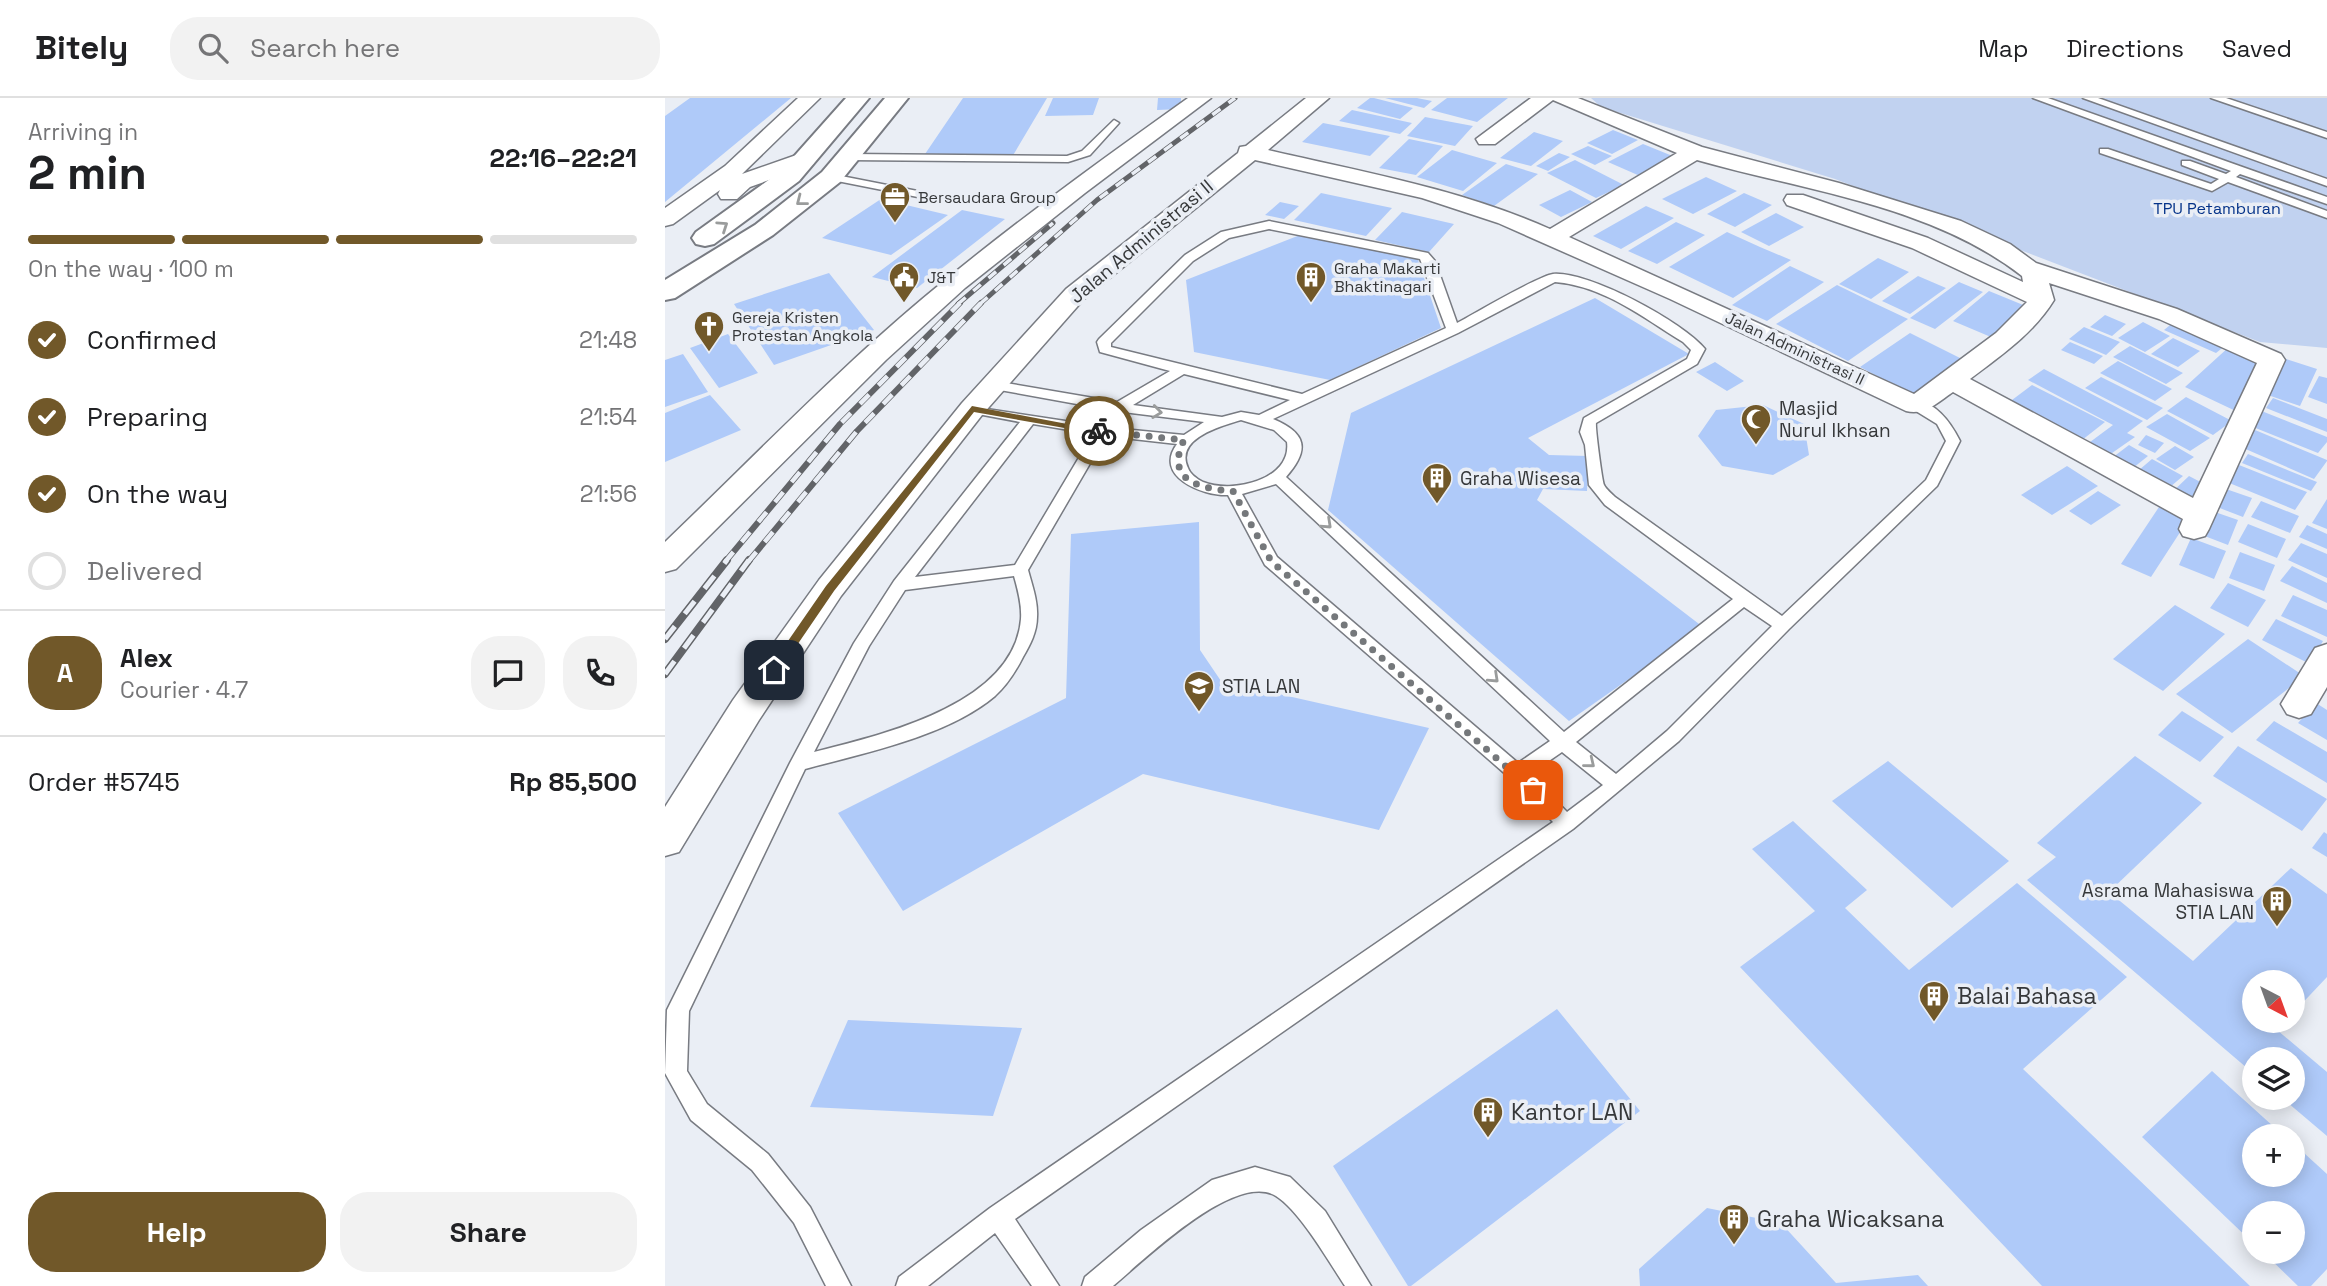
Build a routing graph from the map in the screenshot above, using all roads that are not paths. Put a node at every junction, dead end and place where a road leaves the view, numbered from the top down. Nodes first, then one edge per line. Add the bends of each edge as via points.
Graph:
1 (810, 98) edge
2 (858, 98) edge
3 (897, 98) edge
4 (1201, 98) edge
5 (1319, 98) edge
6 (1545, 98) edge
7 (1561, 98) edge
8 (2038, 98) edge
9 (2088, 98) edge
10 (2216, 98) edge
11 (2042, 110) dead end
12 (1114, 123) dead end
13 (2327, 135) edge
14 (1487, 139) dead end
15 (2105, 151) dead end
16 (1248, 152) junction
17 (1694, 152) junction
18 (849, 157) junction
19 (805, 159) junction
20 (2241, 169) junction
21 (831, 177) junction
22 (2228, 178) junction
23 (2327, 183) edge
24 (1783, 197) dead end
25 (943, 199) dead end
26 (2327, 201) edge
27 (673, 214) edge
28 (2327, 215) edge
29 (1551, 238) junction
30 (690, 248) dead end
31 (2030, 269) junction
32 (665, 292) edge
33 (2041, 299) junction
34 (1453, 330) junction
35 (1182, 370) junction
36 (1952, 380) junction
37 (993, 385) junction
38 (1304, 399) junction
39 (1916, 405) junction
40 (1119, 407) junction
41 (972, 409) junction
42 (1263, 418) junction
43 (1028, 420) junction
44 (1219, 420) junction
45 (1102, 431) junction
46 (1184, 440) junction
47 (1277, 477) junction
48 (1233, 491) junction
49 (665, 561) edge
50 (1020, 570) junction
51 (900, 585) junction
52 (1744, 599) junction
53 (1783, 625) junction
54 (2327, 657) edge
55 (2299, 704) dead end
56 (1563, 742) junction
57 (799, 763) junction
58 (1517, 773) junction
59 (1616, 785) junction
60 (1566, 822) junction
61 (665, 840) edge
62 (998, 1216) junction
63 (839, 1286) edge
64 (908, 1286) edge
65 (1047, 1286) edge
66 (1094, 1286) edge
67 (1359, 1286) edge

1 - 27 street via 733,171
2 - 19 main road
3 - 18 main road
4 - 49 street via 956,283
5 - 16 street, Jalan Administrasi II
6 - 14 street
7 - 17 street
8 - 20 lane
9 - 23 lane
10 - 13 lane
11 - 22 lane
12 - 18 lane via 1086,153 1068,159
15 - 22 lane via 2212,188
16 - 29 street, Jalan Administrasi II via 1428,193
16 - 37 street, Jalan Administrasi II via 1075,293
17 - 29 street
17 - 31 street via 1830,185 1908,210 1982,237
18 - 21 main road
19 - 27 street via 742,182 720,202
30 -> 19 main road via 771,191
20 - 22 lane
20 - 26 lane
21 - 25 lane
21 -> 32 main road via 764,230
22 - 28 lane
24 - 33 street via 1920,243
29 - 39 street, Jalan Administrasi II
31 - 33 street via 2042,287
31 - 36 street via 2168,314 2272,360 2197,521
33 - 36 street via 2028,317
34 - 35 lane via 1429,261 1423,256 1269,225 1225,235 1189,258 1104,342 1105,349 1124,356
34 - 38 lane
34 - 52 lane via 1553,278 1568,278 1594,285 1688,339 1698,349 1692,361 1589,421 1596,485 1609,501
35 - 38 lane
35 - 40 lane
36 - 39 street
37 - 40 lane
37 - 41 street, Jalan Administrasi II
38 - 42 lane
39 - 53 lane via 1943,421 1953,441 1932,483
40 -> 44 lane
40 - 45 lane
41 - 43 lane
41 - 61 street, Jalan Administrasi II via 830,588
42 - 44 lane
42 - 47 lane via 1292,436 1296,449 1291,464
43 - 45 lane
43 - 51 lane
44 - 46 lane
45 - 46 lane
45 - 50 lane
46 - 48 lane via 1177,455 1179,470 1191,482 1209,489
47 - 48 lane
47 -> 56 lane
48 - 58 lane via 1271,561
50 - 51 lane
50 - 57 lane via 1030,604 1028,629 1010,664 987,693 935,720
51 - 57 lane via 862,643
52 - 53 lane
52 - 56 lane
53 - 59 lane via 1674,736
54 - 55 street
56 - 58 lane
56 -> 59 lane
57 - 63 lane via 678,1010 676,1073 699,1112 760,1162 801,1215
58 - 60 lane
59 - 60 lane
60 - 62 lane
62 - 64 lane
62 - 65 lane
66 - 67 lane via 1150,1238 1220,1188 1255,1178 1282,1185 1308,1211

